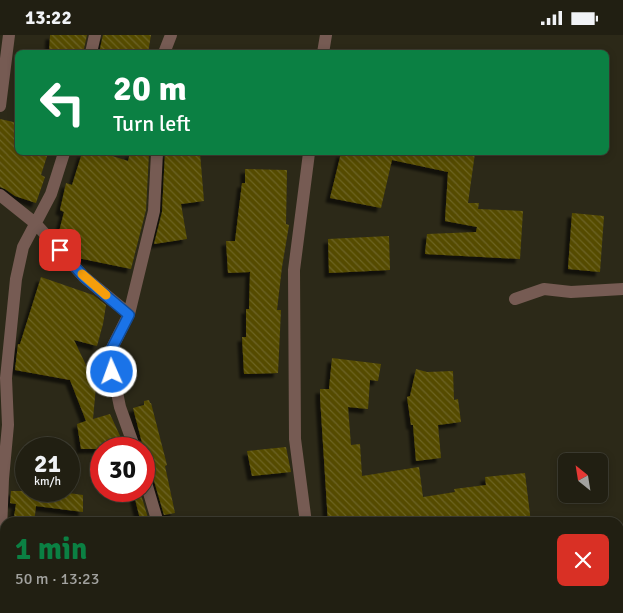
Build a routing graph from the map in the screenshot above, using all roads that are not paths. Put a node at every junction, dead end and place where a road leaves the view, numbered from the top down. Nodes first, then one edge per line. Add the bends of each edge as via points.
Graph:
1 (9, 35) edge
2 (95, 35) edge
3 (172, 35) edge
4 (326, 35) edge
5 (92, 50) edge
6 (165, 50) edge
7 (324, 50) edge
8 (0, 106) edge
9 (63, 155) edge
10 (157, 155) edge
11 (309, 155) edge
12 (0, 195) edge
13 (35, 223) junction
14 (623, 289) edge
15 (515, 299) dead end
16 (129, 315) junction
17 (131, 437) edge
18 (152, 502) edge
19 (2, 517) edge
20 (156, 517) edge
21 (305, 517) edge

1 - 8 street
2 - 5 street
3 - 6 street
4 - 7 street
9 - 13 street via 51,193
10 - 16 street via 154,211
11 - 21 street via 294,270 295,439
12 - 13 street
13 - 16 street via 84,277
13 - 19 street via 23,247 16,279 6,378 8,425
14 - 15 street via 571,292 544,289
16 - 17 street via 109,354 120,407
18 - 20 street

